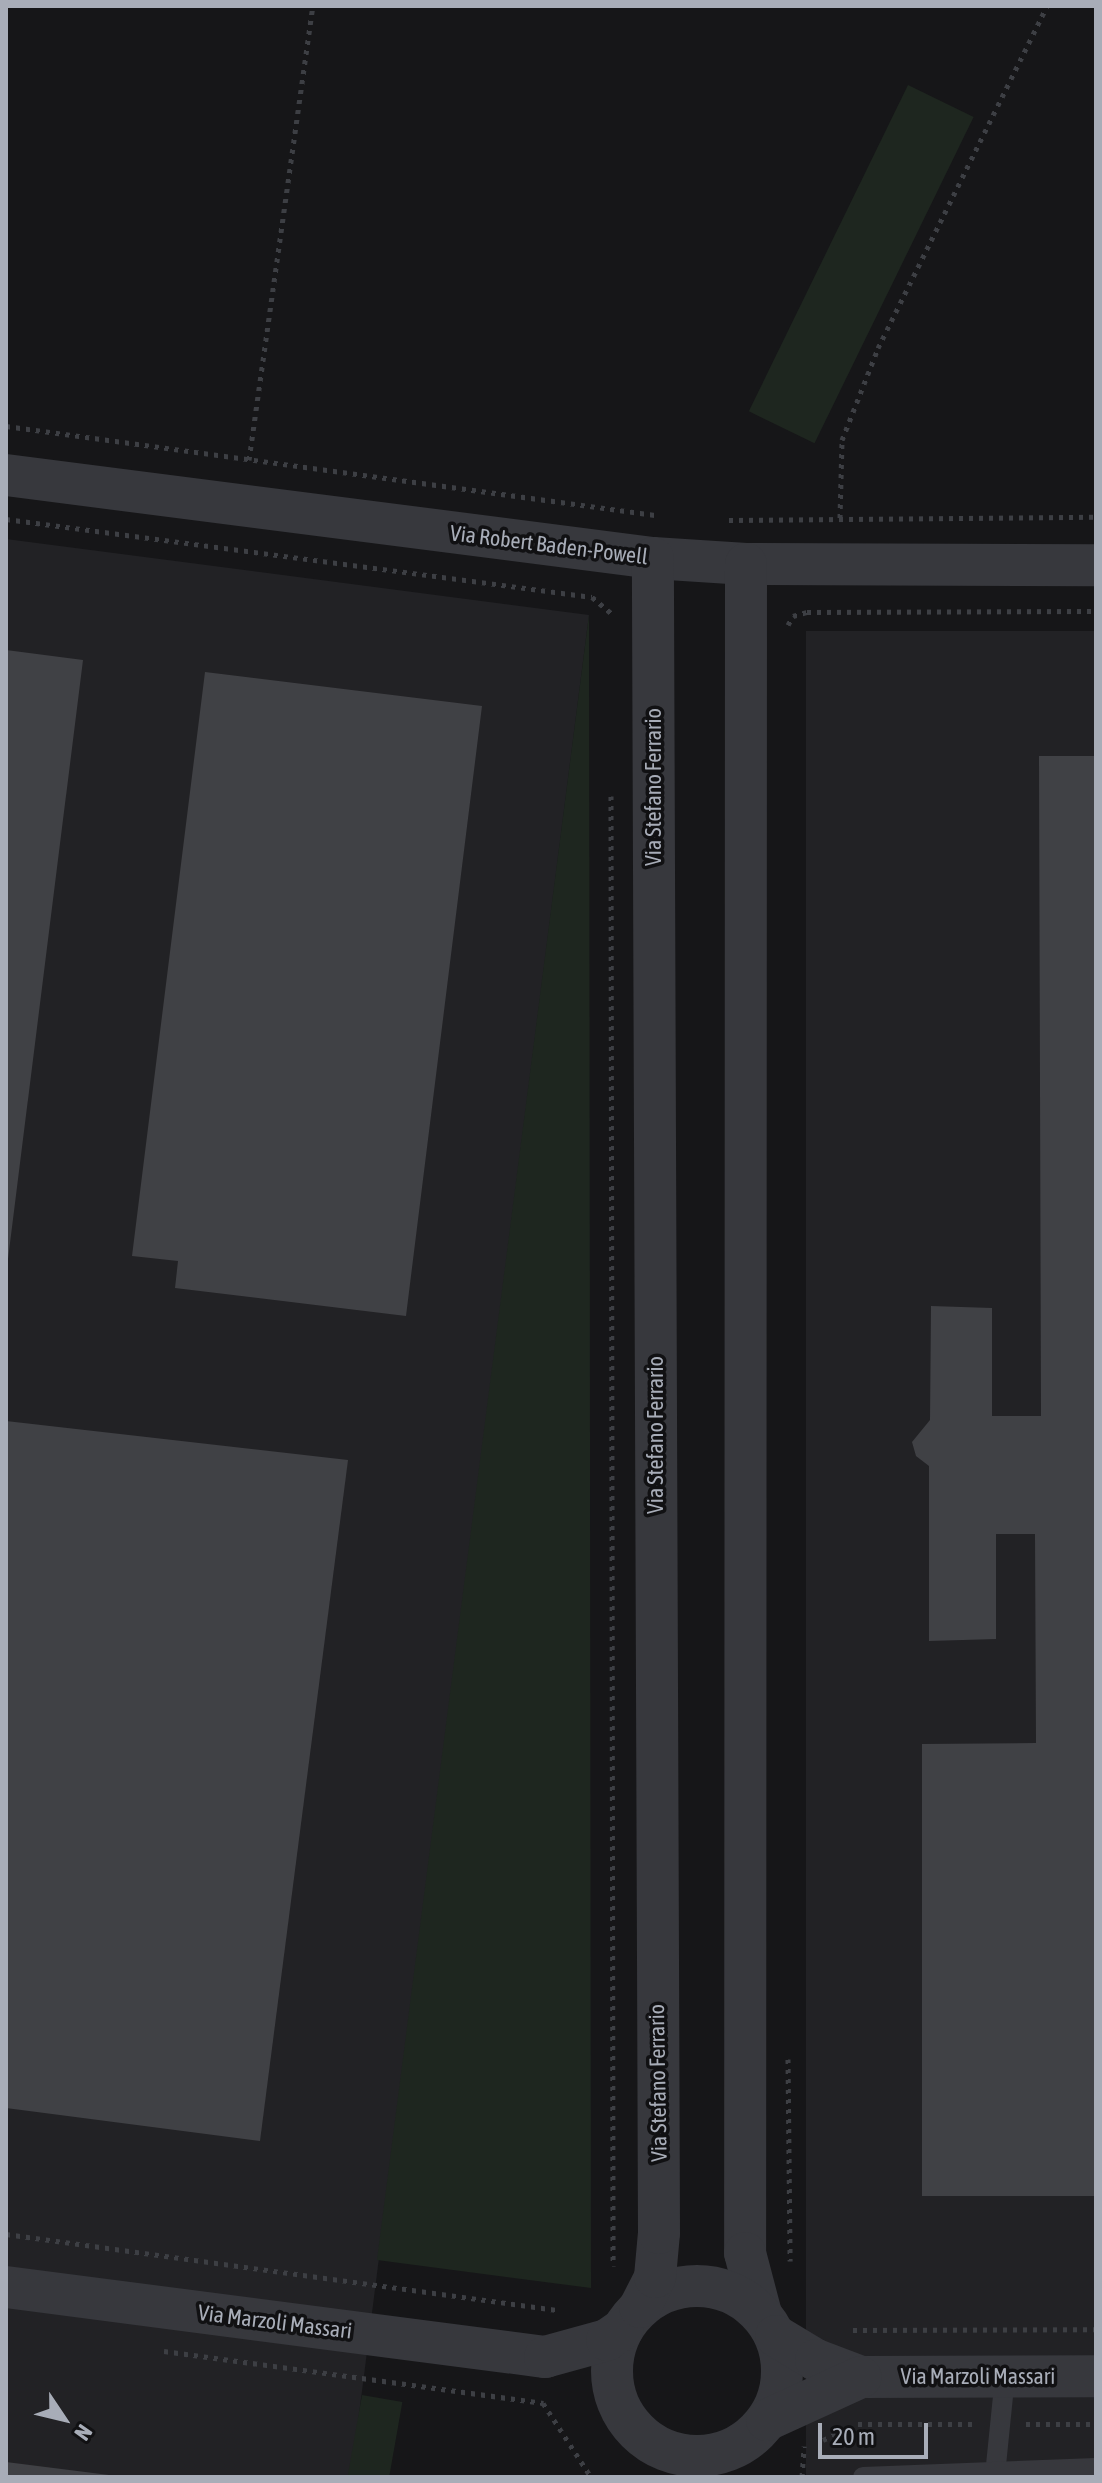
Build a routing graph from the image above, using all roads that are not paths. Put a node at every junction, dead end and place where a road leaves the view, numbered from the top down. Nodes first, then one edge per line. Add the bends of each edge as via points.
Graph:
1 (6, 475) edge
2 (653, 558) junction
3 (746, 564) junction
4 (1096, 565) edge
5 (6, 2287) edge
6 (632, 2318) junction
7 (768, 2325) junction
8 (545, 2357) junction
9 (1005, 2376) junction
10 (1096, 2376) edge
11 (861, 2377) junction
12 (626, 2418) junction
13 (761, 2428) junction
14 (1096, 2468) edge
15 (995, 2475) junction
16 (656, 2477) edge
17 (749, 2477) edge
18 (863, 2477) edge

1 - 2 street, Via Robert Baden-Powell
2 - 3 street, Via Robert Baden-Powell
2 - 6 street, Via Stefano Ferrario via 659,2233 655,2277
3 - 4 street, Via Robert Baden-Powell
3 - 7 street via 744,2234 746,2268
5 - 8 street, Via Marzoli Massari
6 - 7 street via 663,2292 702,2287 740,2297
6 - 8 street, Via Marzoli Massari via 599,2343
6 - 12 street via 613,2353 612,2380
7 - 11 street, Via Marzoli Massari
7 - 13 street via 782,2362 781,2389
8 - 12 street, Via Marzoli Massari via 594,2384
9 - 10 street, Via Marzoli Massari
9 - 11 street, Via Marzoli Massari
9 - 15 lane
11 - 13 street, Via Marzoli Massari
12 - 13 street via 654,2446 693,2456 732,2450
12 - 16 street
13 - 17 street
14 - 15 lane
15 - 18 lane

